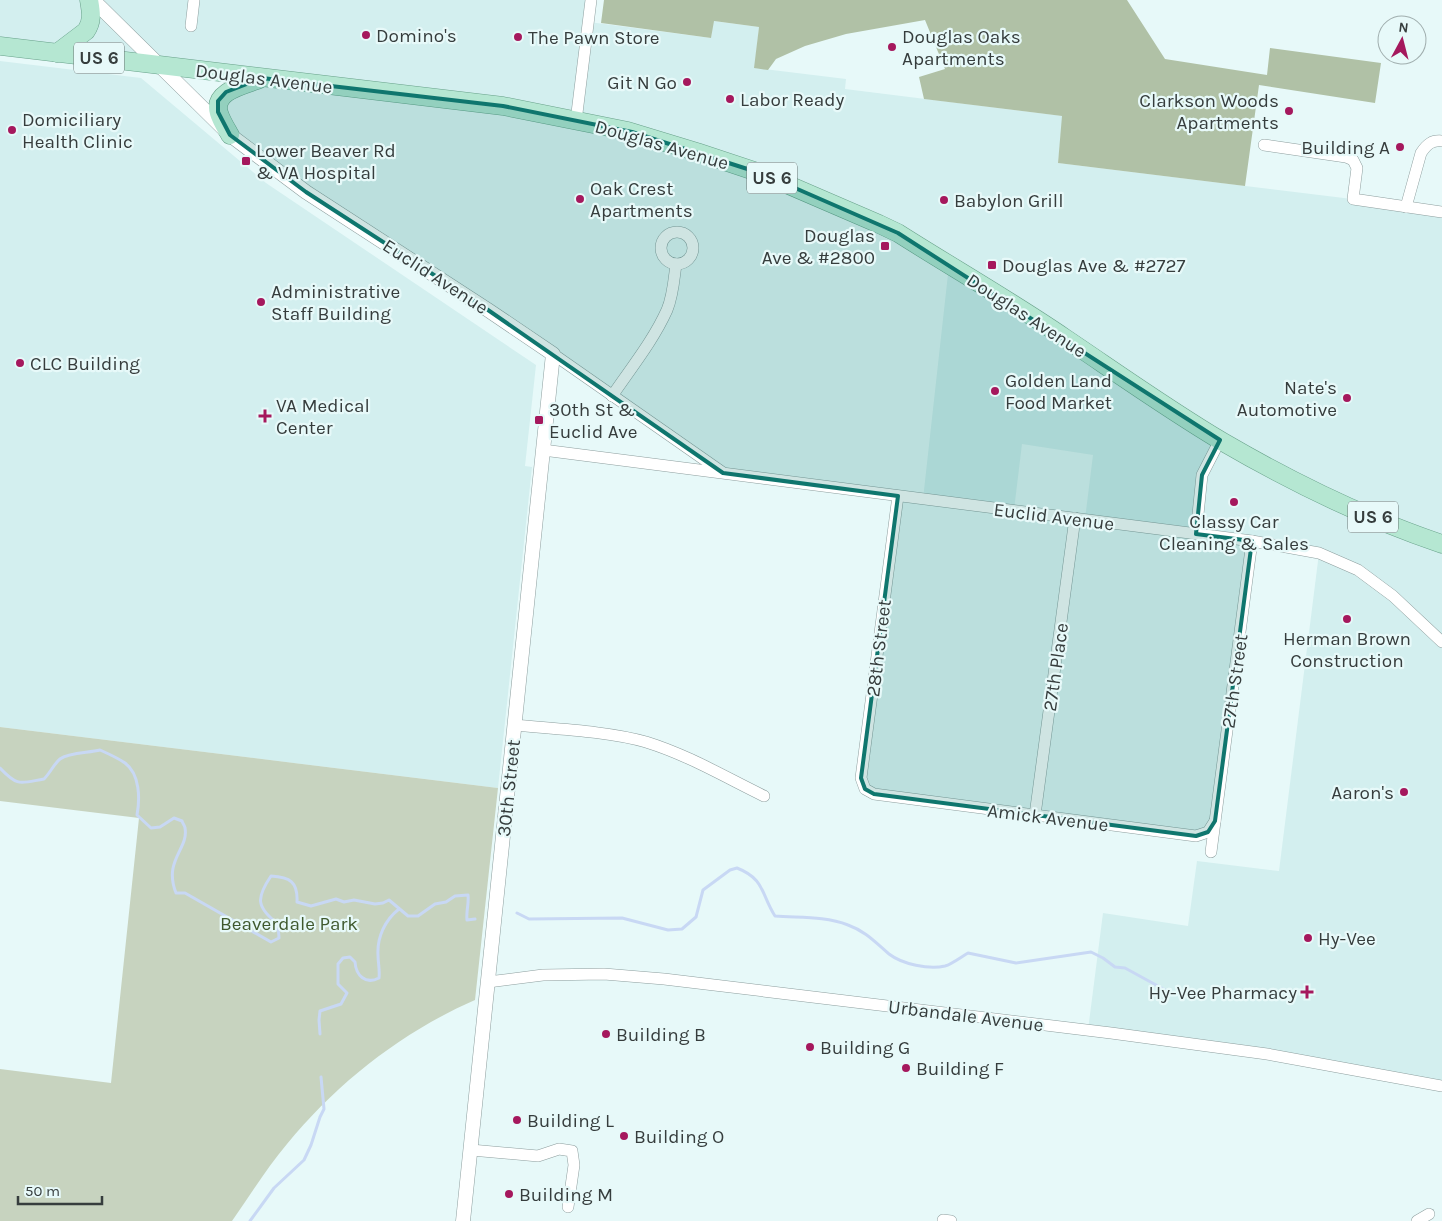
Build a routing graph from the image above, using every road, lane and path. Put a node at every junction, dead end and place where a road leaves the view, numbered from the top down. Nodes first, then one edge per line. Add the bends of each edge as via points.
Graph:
1 (91, 0) edge
2 (194, 0) edge
3 (591, 0) edge
4 (191, 26) dead end
5 (0, 46) edge
6 (57, 53) junction
7 (159, 65) junction
8 (262, 78) junction
9 (576, 121) junction
10 (230, 135) junction
11 (1442, 141) edge
12 (1264, 145) dead end
13 (1406, 206) junction
14 (1442, 212) edge
15 (676, 264) dead end
16 (553, 354) junction
17 (612, 396) junction
18 (1220, 440) junction
19 (543, 450) junction
20 (723, 473) junction
21 (898, 496) junction
22 (1076, 518) junction
23 (1196, 534) junction
24 (1252, 541) junction
25 (1442, 544) edge
26 (1442, 642) edge
27 (514, 725) junction
28 (874, 794) joint
29 (764, 796) dead end
30 (1035, 815) junction
31 (1215, 821) junction
32 (1211, 852) dead end
33 (488, 982) junction
34 (1442, 1086) edge
35 (471, 1150) junction
36 (568, 1206) dead end
37 (1429, 1214) dead end
38 (463, 1221) edge
39 (1417, 1221) edge

1 - 6 main road via 90,27
1 - 7 street, Euclid Avenue
2 - 4 street
3 - 9 street
5 - 6 main road, Douglas Avenue / US 6
6 - 7 main road, Douglas Avenue / US 6
7 - 8 main road, Douglas Avenue / US 6
7 - 10 street, Euclid Avenue
8 - 9 main road, Douglas Avenue / US 6 via 503,106
8 - 10 main road via 226,92 218,101 218,112
9 - 18 main road, Douglas Avenue / US 6 via 632,132 706,154 763,174 898,233
10 - 16 street, Euclid Avenue via 306,192
11 - 13 street via 1434,140 1421,153
12 - 13 street via 1354,160 1357,168 1353,199
13 - 14 street
15 - 17 street via 667,310
16 - 17 street, Euclid Avenue
16 - 19 street, 30th Street
17 - 20 street, Euclid Avenue
18 - 23 street via 1202,475
18 - 25 main road, Douglas Avenue / US 6 via 1349,506
19 - 20 street, Euclid Avenue
19 - 27 street, 30th Street
20 - 21 street, Euclid Avenue
21 - 22 street, Euclid Avenue
21 - 28 street, 28th Street via 861,778 865,789
22 - 23 street, Euclid Avenue
22 - 30 street, 27th Place
23 - 24 street, Euclid Avenue
24 - 26 street, Euclid Avenue via 1319,553 1358,570 1407,608
24 - 31 street, 27th Street
27 - 29 street via 646,742 690,759
27 - 33 street, 30th Street
28 - 30 street, Amick Avenue
30 - 31 street, Amick Avenue via 1196,836 1208,832
31 - 32 street, 27th Street
33 - 34 street, Urbandale Avenue via 543,975 595,974 664,979 1267,1054
33 - 35 street, 30th Street
35 - 36 street via 538,1156 559,1149 572,1151 574,1165
35 - 38 street, 30th Street
37 - 39 street

